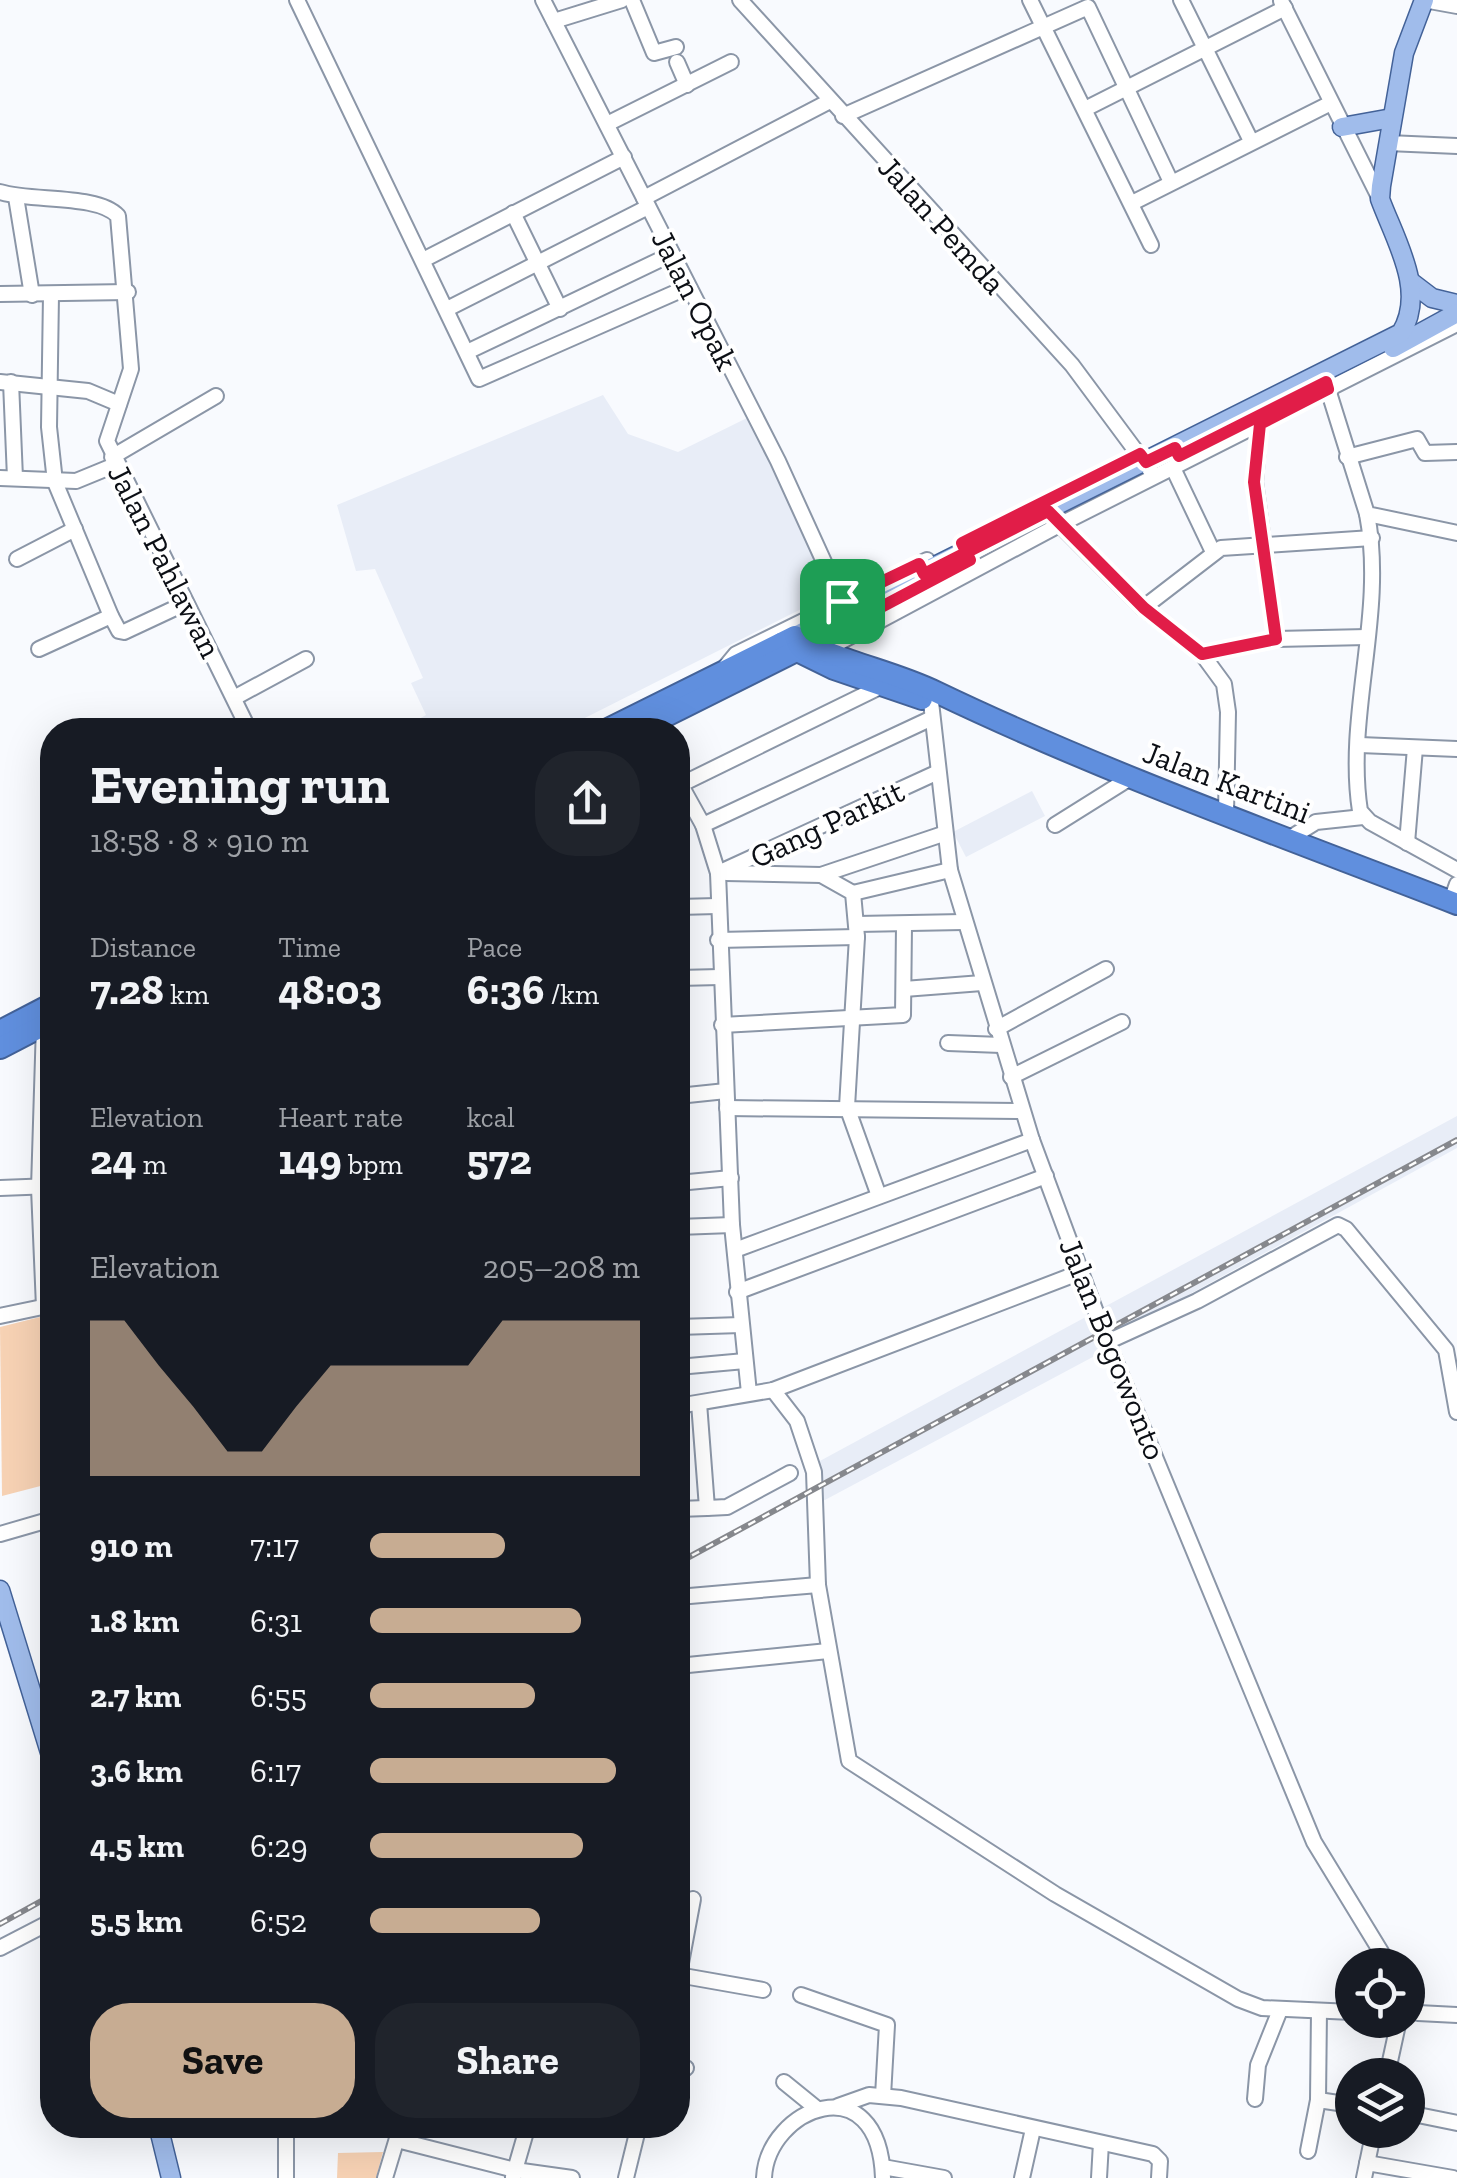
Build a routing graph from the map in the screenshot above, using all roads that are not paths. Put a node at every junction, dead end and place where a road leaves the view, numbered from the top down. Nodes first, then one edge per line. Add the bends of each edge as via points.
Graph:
1 (297, 0) edge
2 (543, 0) edge
3 (622, 0) edge
4 (632, 0) edge
5 (740, 0) edge
6 (1030, 0) edge
7 (1103, 0) edge
8 (1181, 0) edge
9 (1424, 0) edge
10 (1086, 4) edge
11 (1283, 4) edge
12 (1457, 6) edge
13 (554, 21) junction
14 (1045, 28) junction
15 (1206, 49) junction
16 (731, 62) dead end
17 (687, 85) junction
18 (1127, 86) junction
19 (828, 102) junction
20 (1329, 104) junction
21 (1084, 109) junction
22 (842, 116) junction
23 (1392, 118) junction
24 (607, 124) junction
25 (1342, 127) junction
26 (1251, 141) junction
27 (1388, 143) junction
28 (1457, 146) edge
29 (624, 157) junction
30 (1171, 182) junction
31 (0, 192) edge
32 (16, 197) junction
33 (1380, 199) junction
34 (646, 202) junction
35 (1132, 204) junction
36 (513, 213) junction
37 (1151, 245) dead end
38 (672, 254) junction
39 (423, 260) junction
40 (539, 264) junction
41 (1411, 282) junction
42 (688, 287) junction
43 (128, 292) junction
44 (0, 294) edge
45 (32, 295) junction
46 (51, 295) junction
47 (1454, 304) edge
48 (449, 308) junction
49 (560, 310) junction
50 (1406, 324) junction
51 (1457, 324) edge
52 (467, 352) junction
53 (1326, 381) junction
54 (6, 382) edge
55 (49, 384) junction
56 (216, 396) dead end
57 (119, 404) junction
58 (1260, 424) junction
59 (1457, 452) edge
60 (1174, 453) junction
61 (1346, 456) junction
62 (114, 461) junction
63 (1146, 462) junction
64 (8, 478) edge
65 (55, 482) junction
66 (1367, 514) junction
67 (1054, 518) junction
68 (74, 530) junction
69 (1457, 533) edge
70 (1372, 538) junction
71 (1263, 542) junction
72 (1214, 552) junction
73 (968, 557) junction
74 (16, 559) dead end
75 (186, 603) junction
76 (1144, 608) junction
77 (847, 611) junction
78 (111, 616) junction
79 (1366, 637) junction
80 (1276, 639) junction
81 (40, 649) dead end
82 (804, 649) junction
83 (1202, 654) junction
84 (306, 659) dead end
85 (723, 670) junction
86 (882, 686) junction
87 (234, 698) junction
88 (930, 710) junction
89 (977, 714) junction
90 (243, 718) edge
91 (629, 718) edge
92 (666, 718) edge
93 (1360, 745) junction
94 (1415, 748) junction
95 (1457, 749) edge
96 (936, 773) junction
97 (690, 778) edge
98 (1130, 778) junction
99 (690, 803) edge
100 (1226, 813) junction
101 (1363, 817) junction
102 (1056, 825) dead end
103 (703, 826) junction
104 (943, 834) junction
105 (1290, 838) junction
106 (1407, 843) junction
107 (950, 870) junction
108 (1457, 870) edge
109 (720, 873) junction
110 (821, 875) junction
111 (853, 892) junction
112 (1455, 896) edge
113 (717, 906) junction
114 (690, 907) edge
115 (963, 922) junction
116 (904, 926) junction
117 (857, 930) junction
118 (718, 940) junction
119 (1106, 969) dead end
120 (720, 977) junction
121 (690, 978) edge
122 (982, 983) junction
123 (904, 990) junction
124 (40, 1010) edge
125 (852, 1018) junction
126 (1122, 1022) dead end
127 (722, 1024) junction
128 (40, 1027) edge
129 (996, 1029) junction
130 (0, 1031) edge
131 (948, 1043) dead end
132 (1002, 1045) junction
133 (0, 1048) edge
134 (1011, 1077) junction
135 (726, 1091) junction
136 (690, 1095) edge
137 (847, 1107) junction
138 (727, 1108) junction
139 (1021, 1111) junction
140 (1032, 1140) junction
141 (1046, 1176) junction
142 (731, 1178) junction
143 (690, 1182) edge
144 (40, 1187) edge
145 (0, 1188) edge
146 (879, 1196) junction
147 (732, 1225) junction
148 (690, 1227) edge
149 (735, 1250) junction
150 (1080, 1272) junction
151 (737, 1292) junction
152 (40, 1308) edge
153 (0, 1316) edge
154 (741, 1325) junction
155 (690, 1327) edge
156 (1107, 1342) junction
157 (745, 1361) junction
158 (690, 1365) edge
159 (773, 1390) junction
160 (749, 1392) junction
161 (699, 1403) junction
162 (690, 1404) edge
163 (1457, 1412) edge
164 (790, 1472) dead end
165 (707, 1508) junction
166 (690, 1509) edge
167 (40, 1522) edge
168 (0, 1534) edge
169 (818, 1585) junction
170 (0, 1590) edge
171 (690, 1596) edge
172 (828, 1650) junction
173 (690, 1665) edge
174 (40, 1719) edge
175 (694, 1899) dead end
176 (690, 1918) edge
177 (40, 1927) edge
178 (0, 1948) edge
179 (1378, 1948) edge
180 (690, 1978) edge
181 (763, 1990) dead end
182 (801, 1995) dead end
183 (1280, 2010) junction
184 (1318, 2011) junction
185 (1335, 2012) edge
186 (1425, 2014) edge
187 (1457, 2015) edge
188 (784, 2082) dead end
189 (883, 2096) junction
190 (1255, 2099) dead end
191 (1318, 2100) junction
192 (1335, 2102) edge
193 (812, 2104) junction
194 (838, 2106) junction
195 (1425, 2117) edge
196 (1457, 2122) edge
197 (1033, 2128) junction
198 (161, 2138) edge
199 (286, 2138) edge
200 (397, 2138) edge
201 (415, 2138) edge
202 (524, 2138) edge
203 (636, 2138) edge
204 (1101, 2143) junction
205 (1308, 2151) dead end
206 (1365, 2171) edge
207 (883, 2172) edge
208 (514, 2174) edge
209 (171, 2178) edge
210 (286, 2178) edge
211 (386, 2178) edge
212 (572, 2178) edge
213 (626, 2178) edge
214 (764, 2178) edge
215 (944, 2178) edge
216 (1022, 2178) edge
217 (1098, 2178) edge
218 (1158, 2178) edge
219 (1453, 2178) edge

1 - 39 street
2 - 13 street, Jalan Opak
3 - 13 street
4 - 17 street via 654,53 676,54
5 - 19 street, Jalan Pemda
6 - 14 street
7 - 10 street
8 - 15 street
9 - 12 street
9 - 23 main road via 1404,53
10 - 14 street
10 - 18 street
11 - 15 street
11 - 20 street
13 - 24 street, Jalan Opak
14 - 21 street
14 - 22 street
15 - 18 street
15 - 26 street
16 - 17 street
17 - 24 street
18 - 21 street
18 - 30 street
19 - 22 street, Jalan Pemda
19 - 34 street
20 - 25 street
20 - 26 street
21 - 35 street
22 - 63 street, Jalan Pemda via 1072,364
23 - 25 main road
23 - 27 main road
24 - 29 street, Jalan Opak
25 - 33 street
26 - 30 street
27 - 28 street
27 - 33 main road
29 - 34 street, Jalan Opak
29 - 36 street
30 - 35 street
31 - 32 street, Jalan Pahlawan
32 - 43 street, Jalan Pahlawan via 110,208 120,222
32 - 45 street
33 - 41 main road
34 - 38 street, Jalan Opak
34 - 40 street
35 - 37 street
36 - 39 street
36 - 40 street
38 - 42 street, Jalan Opak
38 - 49 street
39 - 48 street
40 - 48 street
40 - 49 street
41 - 47 main road
41 - 50 main road
42 - 52 street via 482,380
42 - 77 street, Jalan Opak
43 - 46 street
43 - 57 street, Jalan Pahlawan via 132,370
44 - 45 street
45 - 46 street
46 - 55 street
47 - 53 main road
48 - 52 street
49 - 52 street
50 - 53 main road via 1393,340
50 - 60 street
51 - 53 street
53 - 58 street
53 - 60 main road
53 - 61 street
54 - 55 street
54 - 64 street
55 - 57 street
55 - 65 street
56 - 62 street
57 - 62 street, Jalan Pahlawan via 107,434
58 - 60 street
58 - 71 street via 1254,482
59 - 61 street via 1425,454 1418,439
60 - 63 main road
60 - 67 street
60 - 72 street
61 - 66 street
62 - 65 street via 76,481
62 - 75 street, Jalan Pahlawan
63 - 67 main road
63 - 73 street
64 - 65 street
65 - 68 street
66 - 69 street
66 - 70 street
67 - 73 main road
67 - 76 street
68 - 74 street
68 - 78 street
70 - 71 street
70 - 79 street via 1375,600
71 - 72 street
71 - 80 street
72 - 76 street
73 - 77 main road
73 - 82 street
75 - 78 street via 124,632
75 - 87 street, Jalan Pahlawan
76 - 83 street
77 - 82 main road
77 - 85 street via 736,654
78 - 81 street
79 - 80 street
79 - 93 street
80 - 83 street
82 - 85 highway
82 - 86 highway, Jalan Kartini
82 - 89 highway, Jalan Kartini via 860,662
82 - 92 highway
83 - 100 street via 1227,697
84 - 87 street
85 - 91 highway
86 - 88 highway, Jalan Kartini
86 - 97 street
87 - 90 street, Jalan Pahlawan
88 - 89 highway, Jalan Kartini
88 - 96 street, Jalan Bogowonto
88 - 103 street
89 - 98 highway, Jalan Kartini
93 - 94 street
93 - 101 street
94 - 95 street
94 - 106 street
96 - 104 street, Jalan Bogowonto
96 - 109 street, Gang Parkit
98 - 100 highway, Jalan Kartini
98 - 102 street
99 - 103 street
100 - 105 highway, Jalan Kartini
101 - 105 street via 1316,822
101 - 106 street
103 - 109 street
104 - 107 street, Jalan Bogowonto
104 - 110 street
105 - 112 highway, Jalan Kartini
106 - 108 street
107 - 111 street
107 - 115 street, Jalan Bogowonto
109 - 110 street
109 - 113 street
110 - 111 street
111 - 117 street
113 - 114 street
113 - 118 street
115 - 116 street
115 - 122 street, Jalan Bogowonto
116 - 117 street
116 - 123 street
117 - 118 street
117 - 125 street
118 - 120 street
119 - 129 street
120 - 121 street
120 - 127 street
122 - 123 street
122 - 129 street, Jalan Bogowonto
123 - 125 street via 903,1016
124 - 130 highway
125 - 127 street
125 - 137 street
126 - 134 street
127 - 135 street
128 - 133 highway
129 - 132 street, Jalan Bogowonto
131 - 132 street
132 - 134 street, Jalan Bogowonto
134 - 139 street, Jalan Bogowonto
135 - 136 street
135 - 138 street
137 - 138 street
137 - 139 street
137 - 146 street
138 - 142 street
139 - 140 street, Jalan Bogowonto
140 - 141 street, Jalan Bogowonto
140 - 146 street
141 - 150 street, Jalan Bogowonto
141 - 151 street
142 - 143 street
142 - 147 street
144 - 145 street
146 - 149 street
147 - 148 street
147 - 149 street
149 - 151 street
150 - 156 street, Jalan Bogowonto
150 - 159 street
151 - 154 street
152 - 153 street
154 - 155 street
154 - 157 street
156 - 163 street via 1338,1226 1442,1343
156 - 179 street, Jalan Bogowonto via 1314,1842
157 - 158 street
157 - 160 street
159 - 160 street
159 - 169 street via 796,1422 814,1472
160 - 161 street
161 - 162 street
161 - 165 street
164 - 165 street via 727,1507
165 - 166 street
167 - 168 street
169 - 171 street
169 - 172 street
170 - 174 main road
172 - 173 street
172 - 183 street via 844,1752 853,1766 1164,1958 1252,2005
175 - 176 street
177 - 178 street
180 - 181 street
182 - 189 street via 888,2026
183 - 184 street
183 - 190 street via 1258,2064
184 - 185 street
184 - 191 street
186 - 187 street
188 - 193 street
189 - 194 street
189 - 197 street
191 - 192 street
191 - 205 street
193 - 194 street
193 - 214 street via 772,2149
194 - 207 street via 869,2126
195 - 196 street
197 - 204 street
197 - 216 street
198 - 209 main road
199 - 210 street
200 - 211 street
201 - 208 street
202 - 208 street
203 - 213 street
204 - 217 street
204 - 218 street via 1158,2157
206 - 219 street
207 - 215 street
208 - 212 street

